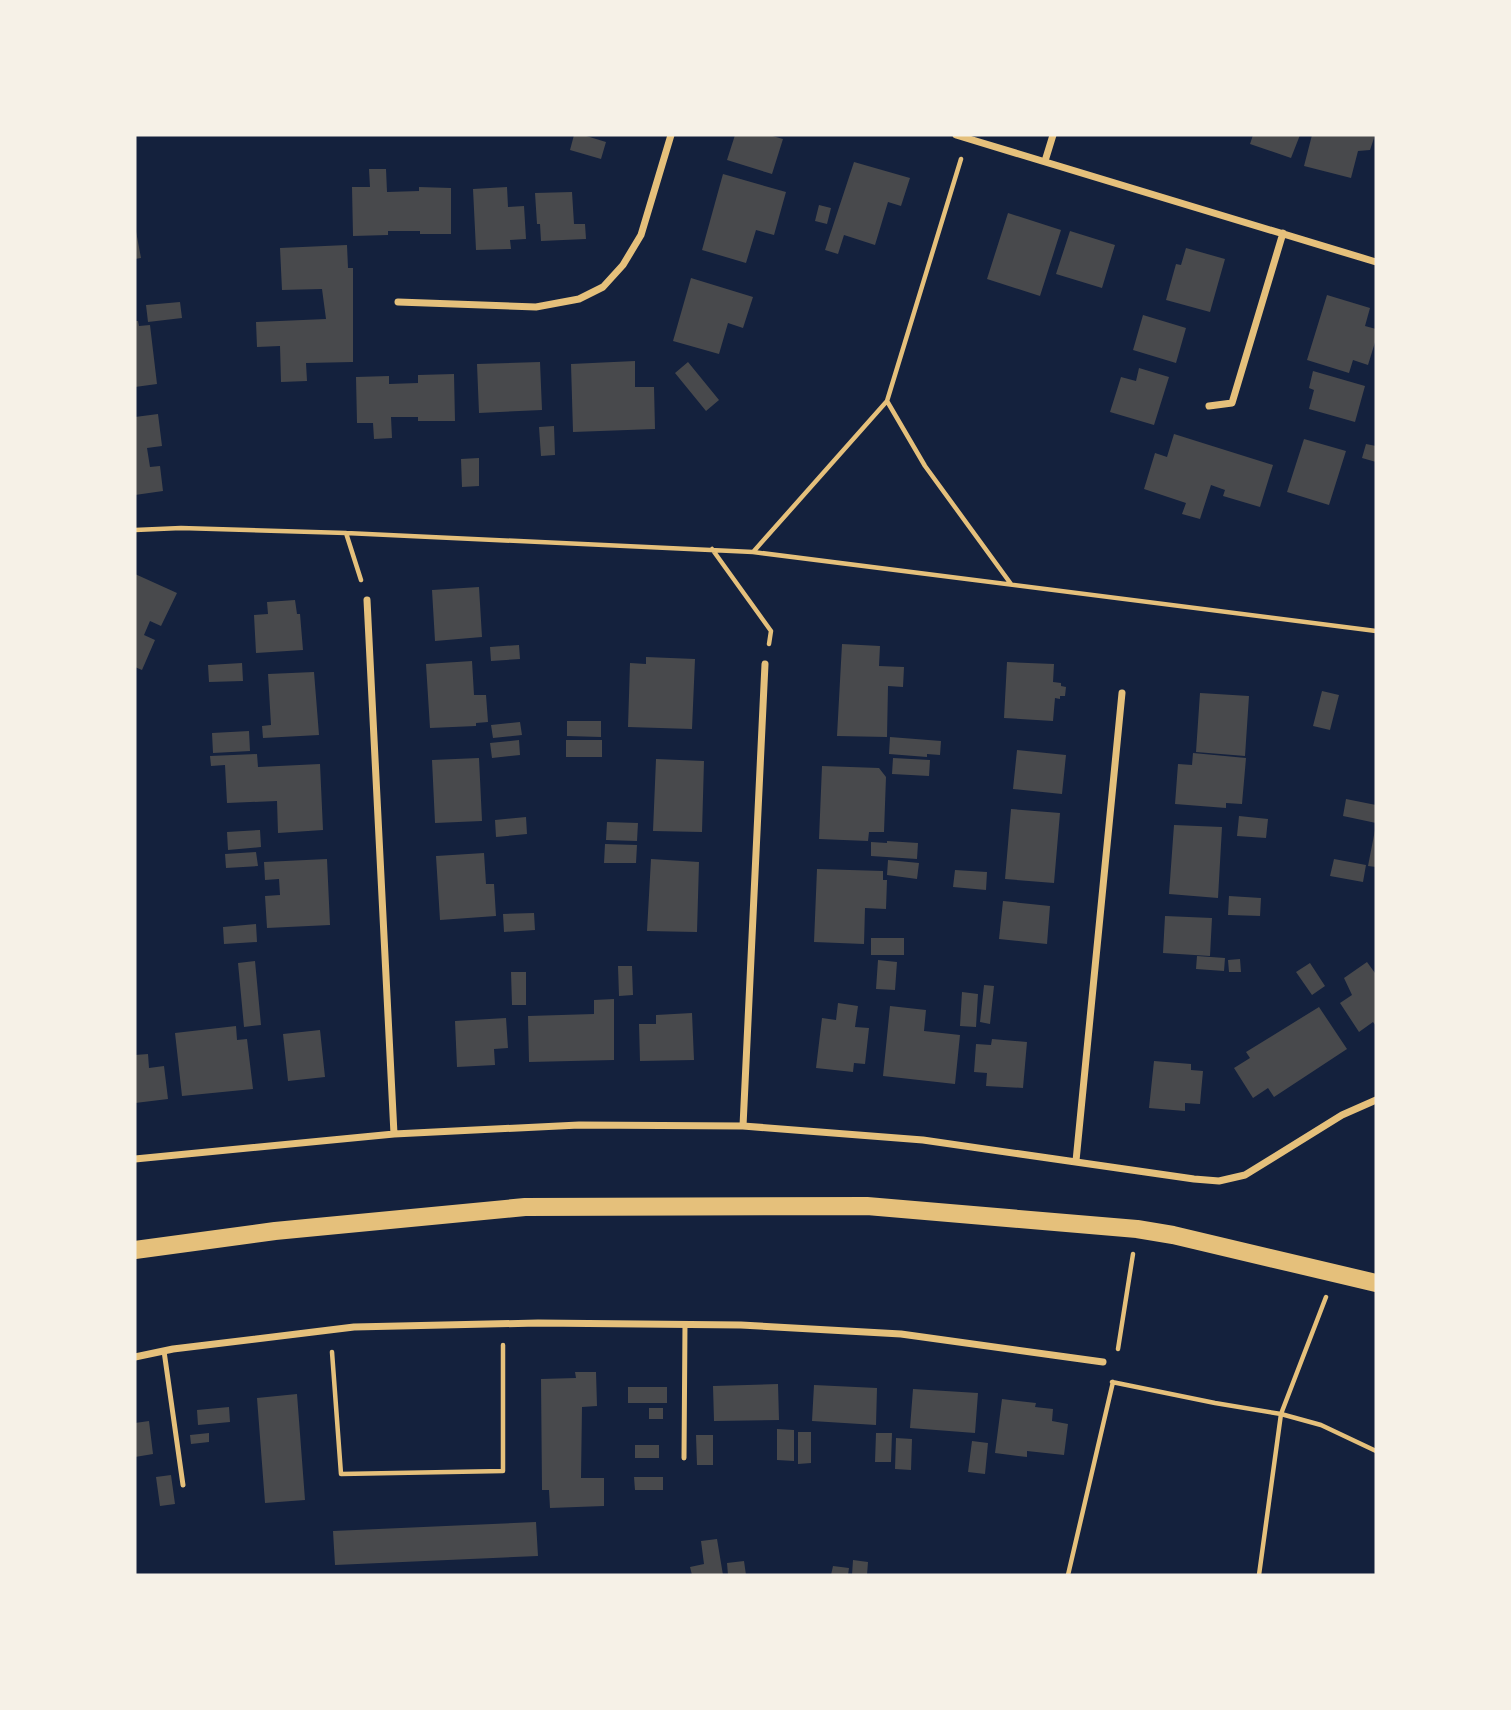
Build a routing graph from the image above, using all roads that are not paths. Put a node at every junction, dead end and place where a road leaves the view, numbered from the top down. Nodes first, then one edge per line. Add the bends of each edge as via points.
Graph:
1 (671, 135) edge
2 (956, 135) edge
3 (1053, 135) edge
4 (1045, 161) junction
5 (1283, 233) junction
6 (1376, 262) edge
7 (398, 302) dead end
8 (1209, 406) dead end
9 (367, 600) road end
10 (765, 664) road end
11 (1122, 693) dead end
12 (1376, 1100) edge
13 (743, 1126) junction
14 (394, 1133) junction
15 (135, 1160) edge
16 (1076, 1161) junction
17 (135, 1250) edge
18 (1376, 1283) edge
19 (685, 1324) junction
20 (164, 1351) junction
21 (135, 1357) edge
22 (1104, 1362) dead end
23 (684, 1458) dead end
24 (183, 1485) dead end

1 - 7 street via 641,235 603,287 579,299 536,307
2 - 4 street
3 - 4 street
4 - 5 street
5 - 6 street
5 - 8 street via 1232,403
9 - 14 street
10 - 13 street
11 - 16 street
12 - 16 street via 1342,1115 1245,1175 1219,1181
13 - 14 street via 579,1125
13 - 16 street via 923,1140
14 - 15 street
17 - 18 main road via 275,1231 525,1207 867,1206 1137,1229
19 - 20 street via 354,1326
19 - 22 street via 901,1334
19 - 23 lane
20 - 21 street
20 - 24 lane

